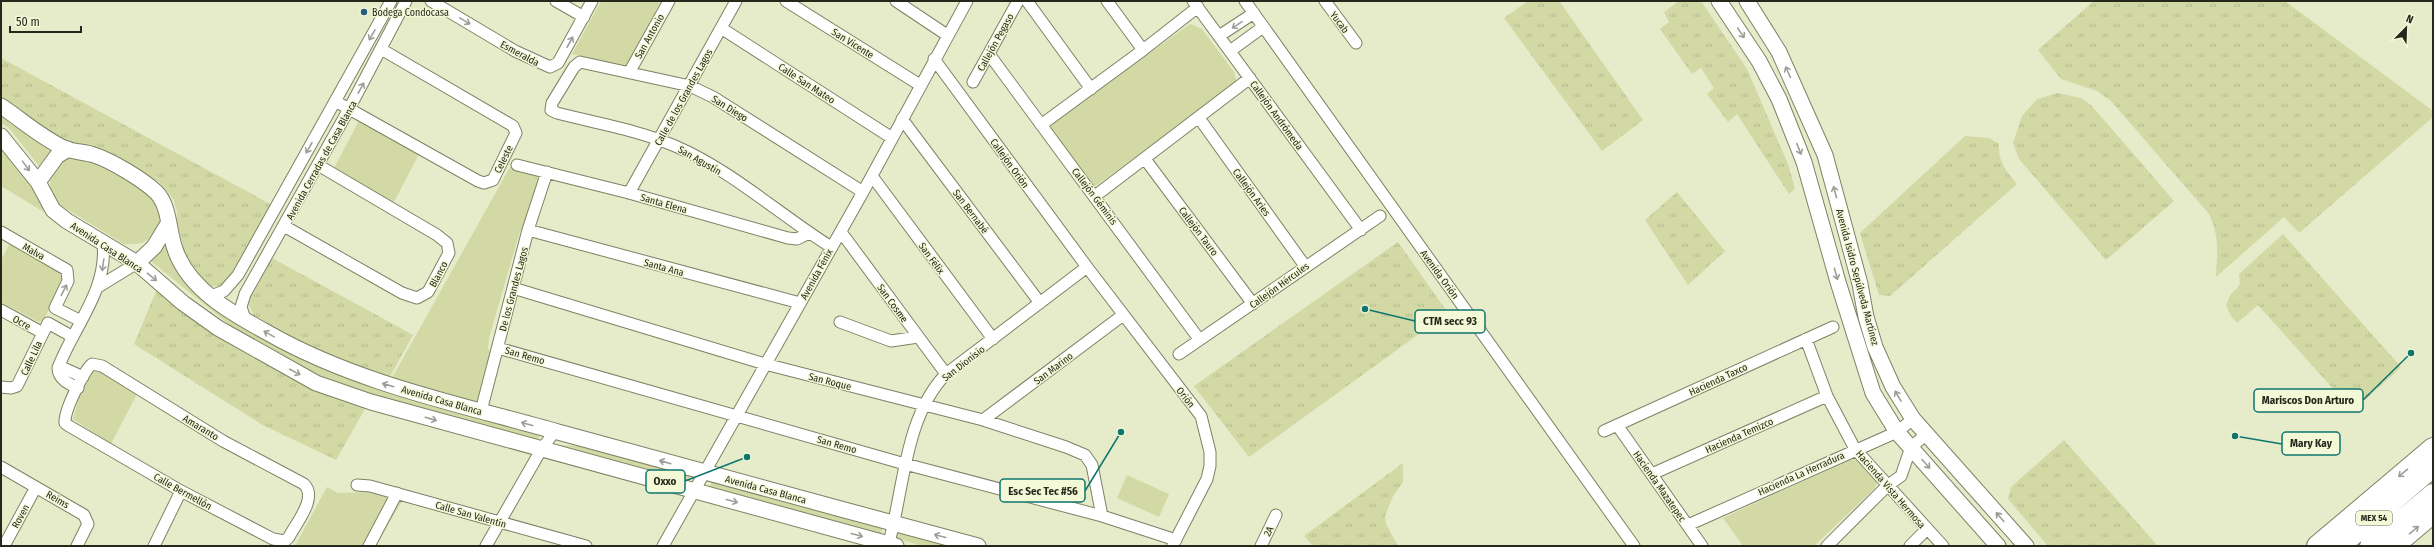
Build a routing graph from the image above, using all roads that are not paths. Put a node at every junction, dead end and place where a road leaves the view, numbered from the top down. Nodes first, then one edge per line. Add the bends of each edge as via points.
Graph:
1 (391, 1) edge
2 (406, 1) edge
3 (431, 1) edge
4 (556, 1) edge
5 (592, 1) edge
6 (669, 1) edge
7 (736, 1) edge
8 (786, 1) edge
9 (896, 1) edge
10 (967, 1) edge
11 (1018, 1) edge
12 (1027, 1) edge
13 (1108, 1) edge
14 (1245, 1) edge
15 (1324, 1) edge
16 (1719, 1) edge
17 (1747, 1) edge
18 (1195, 4) edge
19 (386, 12) junction
20 (1254, 13) junction
21 (584, 17) junction
22 (398, 18) junction
23 (1263, 27) junction
24 (721, 28) junction
25 (947, 35) junction
26 (1220, 36) junction
27 (1356, 42) dead end
28 (381, 49) junction
29 (1144, 50) junction
30 (1230, 51) junction
31 (989, 54) junction
32 (934, 59) junction
33 (630, 71) junction
34 (1250, 78) junction
35 (973, 82) dead end
36 (920, 85) junction
37 (690, 86) junction
38 (1091, 89) junction
39 (335, 101) junction
40 (1, 106) edge
41 (551, 110) joint
42 (353, 111) junction
43 (1199, 118) junction
44 (902, 119) junction
45 (1041, 125) junction
46 (317, 133) junction
47 (1, 136) edge
48 (892, 138) junction
49 (331, 140) junction
50 (659, 140) junction
51 (68, 149) junction
52 (1145, 159) junction
53 (517, 165) dead end
54 (323, 168) junction
55 (547, 172) junction
56 (872, 176) junction
57 (38, 182) junction
58 (863, 192) junction
59 (629, 193) junction
60 (1095, 196) junction
61 (1380, 216) dead end
62 (168, 224) junction
63 (289, 229) junction
64 (528, 230) junction
65 (1361, 230) junction
66 (1, 232) edge
67 (841, 232) junction
68 (809, 234) junction
69 (104, 243) junction
70 (254, 245) junction
71 (831, 247) junction
72 (269, 253) junction
73 (137, 263) junction
74 (1305, 266) junction
75 (1087, 267) junction
76 (238, 276) junction
77 (252, 283) junction
78 (98, 287) junction
79 (513, 288) junction
80 (211, 296) junction
81 (800, 303) junction
82 (1040, 303) junction
83 (1253, 304) junction
84 (1, 310) edge
85 (1123, 315) junction
86 (245, 319) junction
87 (81, 322) junction
88 (840, 322) dead end
89 (1832, 327) dead end
90 (45, 328) junction
91 (73, 337) junction
92 (918, 337) junction
93 (993, 339) junction
94 (1199, 339) junction
95 (1806, 339) junction
96 (498, 348) junction
97 (1179, 354) dead end
98 (95, 363) joint
99 (765, 364) junction
100 (58, 366) junction
101 (946, 374) junction
102 (83, 377) junction
103 (6, 388) edge
104 (78, 388) junction
105 (1827, 396) junction
106 (924, 405) junction
107 (481, 411) junction
108 (736, 415) junction
109 (1913, 419) junction
110 (983, 420) junction
111 (1617, 425) junction
112 (555, 431) junction
113 (1604, 431) dead end
114 (1897, 432) junction
115 (1927, 434) junction
116 (1911, 448) junction
117 (2433, 448) edge
118 (1856, 449) junction
119 (541, 450) junction
120 (905, 464) junction
121 (1, 467) edge
122 (2433, 467) edge
123 (703, 473) junction
124 (1652, 474) junction
125 (357, 485) dead end
126 (1887, 486) junction
127 (36, 487) junction
128 (308, 488) joint
129 (694, 490) junction
130 (181, 491) junction
131 (397, 493) junction
132 (2428, 504) edge
133 (1276, 515) dead end
134 (1102, 516) junction
135 (499, 522) junction
136 (894, 523) junction
137 (1688, 525) junction
138 (1926, 530) junction
139 (1174, 543) edge
140 (890, 545) edge
141 (4, 546) edge
142 (77, 546) edge
143 (154, 546) edge
144 (369, 546) edge
145 (486, 546) edge
146 (586, 546) edge
147 (663, 546) edge
148 (978, 546) edge
149 (1261, 546) edge
150 (1634, 546) edge
151 (1702, 546) edge
152 (1827, 546) edge
153 (1910, 546) edge
154 (1943, 546) edge
155 (1998, 546) edge
156 (2026, 546) edge
157 (2317, 546) edge
158 (2340, 546) edge
159 (2370, 546) edge
160 (2394, 546) edge

1 - 19 street, Avenida Cerradas de Casa Blanca
2 - 22 street, Avenida Cerradas de Casa Blanca
3 -> 21 street, Esmeralda via 516,51 550,67 558,63
4 - 21 street
5 - 21 street
6 - 33 street, San Antonio
7 - 24 street, Calle de los Grandes Lagos
8 - 36 street, San Vicente
9 - 25 street
10 - 25 street, Avenida Fénix
11 - 31 street, Callejón Pegaso
12 - 38 street
13 - 29 street
14 - 20 street, Avenida Orión
15 - 27 street, Yucab
16 -> 114 street, Avenida Isidro Sepúlveda Martínez via 1759,61 1779,100 1804,162 1870,384 1883,412
109 -> 17 street, Avenida Isidro Sepúlveda Martínez via 1893,387 1875,347 1825,155 1779,52
18 - 26 street, Callejón Andrómeda
18 - 29 street
19 - 22 street
19 -> 39 street, Avenida Cerradas de Casa Blanca
20 - 23 street, Avenida Orión
20 -> 26 street
22 - 28 street, Avenida Cerradas de Casa Blanca
23 - 30 street
23 - 150 street, Avenida Orión
24 - 37 street, Calle de los Grandes Lagos
24 - 48 street, Calle San Mateo
25 - 32 street, Avenida Fénix
26 - 30 street, Callejón Andrómeda
42 -> 28 street, Avenida Cerradas de Casa Blanca
28 - 42 street, Celeste via 515,128 514,136 493,180 484,182
29 - 38 street
30 - 34 street, Callejón Andrómeda
31 - 35 street, Callejón Pegaso
31 - 45 street, Callejón Géminis
32 - 36 street, Avenida Fénix
32 - 75 street, Callejón Orión
33 - 37 street, San Diego
33 - 41 street, San Diego via 580,62 574,67 552,103
34 - 43 street
34 - 65 street, Callejón Andrómeda
36 - 44 street, Avenida Fénix
37 - 50 street, Calle de los Grandes Lagos
37 - 58 street, San Diego via 713,97
38 - 45 street
39 - 42 street
39 - 46 street, Avenida Cerradas de Casa Blanca
40 - 51 street, Avenida Casa Blanca
41 - 50 street, San Agustín
42 - 49 street, Avenida Cerradas de Casa Blanca
43 - 52 street
43 - 74 street, Callejón Aries
44 - 48 street, Avenida Fénix
44 - 82 street, San Bernabé
45 - 60 street, Callejón Géminis
46 - 49 street
46 -> 70 street, Avenida Cerradas de Casa Blanca
47 -> 57 street, Avenida Casa Blanca
48 - 56 street, Avenida Fénix
49 - 54 street, Avenida Cerradas de Casa Blanca
50 - 59 street, Calle de los Grandes Lagos
50 - 68 street, San Agustín via 689,152 718,170
51 - 57 street via 57,156
51 - 62 street, Avenida Casa Blanca via 98,156 145,183 166,205
52 - 60 street
52 - 83 street, Callejón Tauro
53 - 55 street, Santa Elena
54 - 63 street, Avenida Cerradas de Casa Blanca
54 - 63 street, Blanco via 447,243 449,253 428,292 417,298 402,293
55 - 59 street, Santa Elena
55 - 64 street, De los Grandes Lagos
56 - 58 street, Avenida Fénix
56 - 93 street, San Félix
57 - 69 street, Avenida Casa Blanca via 53,210
58 - 67 street, Avenida Fénix
59 - 68 street, Santa Elena via 788,238 797,239
60 - 94 street, Callejón Géminis
61 - 65 street, Callejón Hércules
62 - 73 street via 154,247
62 - 80 street, Avenida Casa Blanca via 179,261 190,277
63 - 72 street, Avenida Cerradas de Casa Blanca
64 - 79 street, De los Grandes Lagos
64 - 81 street, Santa Ana
65 - 74 street, Callejón Hércules
87 -> 66 street, Malva via 55,308 68,281 67,270
67 - 71 street, Avenida Fénix
67 - 92 street, San Cosme
68 - 71 street, San Agustín
69 - 73 street, Avenida Casa Blanca
69 -> 78 street via 104,261
70 - 72 street
70 - 76 street, Avenida Cerradas de Casa Blanca
71 - 81 street, Avenida Fénix
72 - 77 street, Avenida Cerradas de Casa Blanca
73 - 78 street
73 -> 119 street, Avenida Casa Blanca via 183,303 212,324 316,383 371,402
74 - 83 street, Callejón Hércules
75 - 82 street, San Dionisio
75 - 85 street, Orión
76 - 77 street
76 - 80 street, Avenida Cerradas de Casa Blanca via 224,291
77 - 86 street, Avenida Cerradas de Casa Blanca via 242,300
78 - 87 street
79 - 96 street, De los Grandes Lagos
79 - 99 street, San Roque
80 - 86 street, Avenida Casa Blanca
81 - 99 street, Avenida Fénix
82 - 93 street, San Dionisio
83 - 94 street, Callejón Hércules
84 - 90 street, Ocre
85 - 110 street, San Marino
85 - 139 street, Orión via 1201,416 1208,440 1210,452 1207,479
107 -> 86 street, Avenida Casa Blanca via 370,380 328,364
87 - 91 street
88 - 92 street via 891,341
89 - 95 street, Hacienda Taxco
90 - 91 street, Ocre
90 - 103 street, Calle Lila via 23,377 17,386
91 - 100 street
92 - 101 street, San Cosme
93 - 101 street, San Dionisio
94 - 97 street, Callejón Hércules
95 - 105 street, Hacienda Vista Hermosa
95 - 111 street, Hacienda Taxco
96 - 107 street, De los Grandes Lagos
96 - 108 street, San Remo
98 - 102 street, Calle Bermellón
98 - 128 street, Amaranto via 223,441
99 - 106 street, San Roque
99 - 108 street, Avenida Fénix
100 - 102 street
100 - 104 street via 60,376
101 - 106 street, San Dionisio via 934,387
102 - 104 street, Calle Bermellón
104 - 130 street, Calle Bermellón via 65,418 69,426
105 - 118 street, Hacienda Vista Hermosa
105 - 124 street, Hacienda Temizco
106 - 110 street, San Roque
106 - 120 street, San Dionisio
112 -> 107 street, Avenida Casa Blanca
108 - 120 street, San Remo
108 - 123 street, Avenida Fénix
109 - 114 street, Hacienda La Herradura
109 - 115 street, Avenida Isidro Sepúlveda Martínez
110 - 134 street, San Roque via 1066,447 1084,456 1092,465
111 - 113 street, Hacienda Taxco
111 - 124 street, Hacienda Mazatepec
112 - 119 street
123 -> 112 street, Avenida Casa Blanca
114 - 116 street, Avenida Isidro Sepúlveda Martínez
114 - 118 street, Hacienda La Herradura
115 - 116 street
156 -> 115 street, Avenida Isidro Sepúlveda Martínez
116 - 126 street via 1904,472
116 -> 155 street, Avenida Isidro Sepúlveda Martínez
117 -> 157 highway
118 - 126 street, Hacienda Vista Hermosa
118 - 137 street, Hacienda La Herradura
119 - 129 street, Avenida Casa Blanca
119 - 135 street
120 - 134 street, San Remo
120 - 136 street, San Dionisio
121 - 127 street, Reims
122 - 158 highway, MEX 54
123 - 129 street, Avenida Fénix
123 - 136 street, Avenida Casa Blanca
124 - 137 street, Hacienda Mazatepec
125 - 131 street, Calle San Valentín
126 - 138 street, Hacienda Vista Hermosa
126 - 152 street
127 - 141 street, Roven
127 - 142 street, Reims via 88,519
128 - 130 street, Calle Bermellón via 309,498 285,541 273,539
129 -> 140 street, Avenida Casa Blanca
129 - 147 street, Avenida Fénix
130 - 143 street
131 - 135 street, Calle San Valentín
131 - 144 street
132 - 159 highway, MEX 54
160 -> 132 highway
133 - 149 street, 2A
134 - 139 street, San Remo
135 - 145 street
135 - 146 street, Calle San Valentín
136 - 140 street, San Dionisio
148 -> 136 street, Avenida Casa Blanca
137 - 151 street, Hacienda Mazatepec
138 - 153 street
138 - 154 street, Hacienda Vista Hermosa

